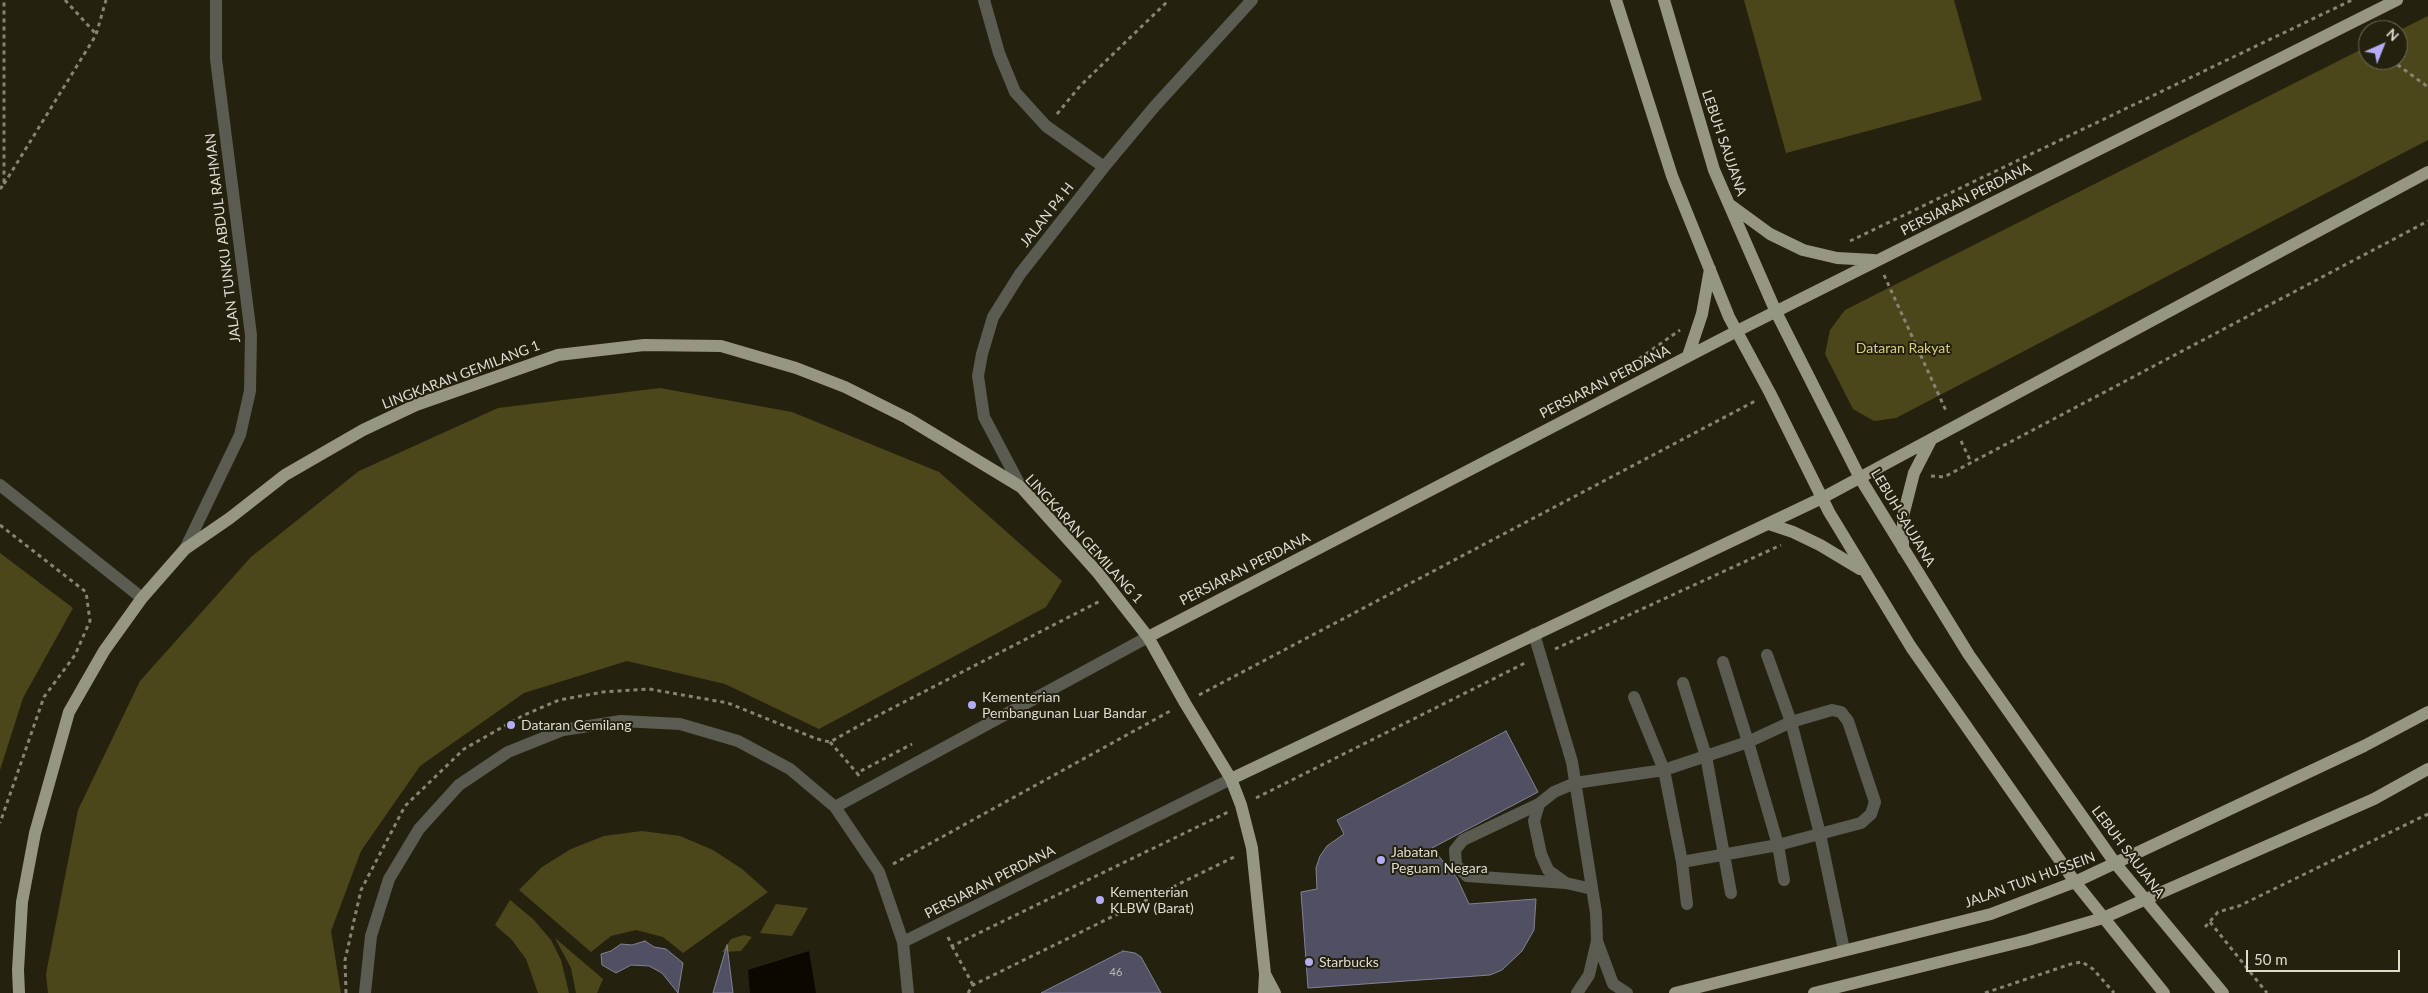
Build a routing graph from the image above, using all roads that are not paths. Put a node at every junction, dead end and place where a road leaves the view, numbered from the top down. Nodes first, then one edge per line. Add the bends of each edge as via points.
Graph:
1 (216, 0) edge
2 (984, 0) edge
3 (1252, 0) edge
4 (1616, 0) edge
5 (1664, 0) edge
6 (2397, 0) edge
7 (1104, 167) junction
8 (2428, 172) edge
9 (1729, 204) junction
10 (1876, 260) junction
11 (1710, 269) junction
12 (1776, 312) junction
13 (1736, 331) junction
14 (1688, 356) junction
15 (1931, 440) junction
16 (1860, 478) junction
17 (0, 485) edge
18 (1021, 487) junction
19 (1822, 498) junction
20 (1769, 524) junction
21 (185, 549) junction
22 (1903, 549) junction
23 (1863, 570) junction
24 (142, 598) junction
25 (1534, 634) junction
26 (1148, 636) junction
27 (1767, 656) dead end
28 (1723, 662) dead end
29 (1683, 683) dead end
30 (1634, 697) dead end
31 (2428, 712) edge
32 (1791, 722) junction
33 (1748, 742) junction
34 (1706, 756) junction
35 (1664, 770) junction
36 (2428, 770) edge
37 (1231, 779) junction
38 (1576, 783) junction
39 (1539, 804) junction
40 (835, 808) junction
41 (1820, 834) junction
42 (1778, 845) junction
43 (1724, 854) junction
44 (1682, 862) junction
45 (2115, 863) junction
46 (1784, 880) dead end
47 (2075, 882) junction
48 (1566, 883) junction
49 (1592, 889) junction
50 (1731, 892) dead end
51 (2144, 899) junction
52 (1687, 904) dead end
53 (2103, 918) junction
54 (1597, 941) junction
55 (903, 942) junction
56 (1844, 950) junction
57 (1265, 974) junction
58 (19, 993) edge
59 (366, 993) edge
60 (908, 993) edge
61 (1264, 993) edge
62 (1275, 993) edge
63 (1577, 993) edge
64 (1627, 993) edge
65 (1675, 993) edge
66 (1814, 993) edge
67 (2164, 993) edge
68 (2224, 993) edge

1 - 21 street, JALAN TUNKU ABDUL RAHMAN via 216,60 251,335 250,391 240,435
2 - 7 street via 999,53 1016,92 1046,126
3 - 7 street, JALAN P4 H
4 - 11 main road via 1672,176
5 - 9 main road, LEBUH SAUJANA via 1714,170
6 - 10 main road, PERSIARAN PERDANA
7 - 18 street, JALAN P4 H via 1020,274 993,317 982,354 978,376 984,417
8 - 15 main road, PERSIARAN PERDANA
9 - 10 main road via 1770,234 1803,250 1837,258
9 - 12 main road, LEBUH SAUJANA
10 - 12 main road, PERSIARAN PERDANA
11 - 13 main road
11 - 14 main road via 1702,314
12 - 13 main road, PERSIARAN PERDANA
12 - 16 main road, LEBUH SAUJANA
13 - 14 main road, PERSIARAN PERDANA
13 - 19 main road
14 - 26 main road, PERSIARAN PERDANA
15 - 16 main road, PERSIARAN PERDANA
15 - 22 main road via 1914,474 1903,516
16 - 19 main road, PERSIARAN PERDANA
16 - 22 main road, LEBUH SAUJANA
17 - 24 street
18 - 21 main road, LINGKARAN GEMILANG 1 via 907,418 845,387 796,368 721,346 644,345 558,355 416,405 363,430 285,475
18 - 26 main road, LINGKARAN GEMILANG 1 via 1098,573
19 - 20 main road, PERSIARAN PERDANA
19 - 23 main road
20 - 23 main road via 1793,532
20 - 25 main road, PERSIARAN PERDANA
21 - 24 main road, LINGKARAN GEMILANG 1
22 - 45 main road, LEBUH SAUJANA via 1969,655
23 - 47 main road via 1911,647
24 - 58 main road, LINGKARAN GEMILANG 1 via 104,651 69,712 34,833 22,902
25 - 37 main road, PERSIARAN PERDANA
25 - 38 street
26 - 37 main road, LINGKARAN GEMILANG 1
26 - 40 street, PERSIARAN PERDANA
27 - 32 street
28 - 33 street
29 - 34 street
30 - 35 street
31 - 45 main road, JALAN TUN HUSSEIN via 2364,746
32 - 33 street
32 - 41 street
32 - 41 street via 1832,710 1841,712 1848,721 1875,802 1871,814 1861,823
33 - 34 street
33 - 42 street
34 - 35 street
34 - 43 street
35 - 38 street
35 - 44 street
36 - 51 main road via 2374,799
37 - 55 street, PERSIARAN PERDANA
37 - 57 main road, LINGKARAN GEMILANG 1 via 1252,848
38 - 39 street via 1554,792
38 - 49 street
39 - 48 street via 1534,821 1541,854 1548,870
39 - 48 street via 1463,840 1455,850 1456,865 1467,876
40 - 55 street via 879,872
40 - 59 street via 790,769 738,741 680,724 621,721 563,730 508,752 459,785 419,829 389,879 371,936
41 - 42 street
41 - 56 street
42 - 43 street
42 - 46 street
43 - 44 street
43 - 50 street
44 - 52 street
45 - 47 main road, JALAN TUN HUSSEIN
45 - 51 main road, LEBUH SAUJANA
47 - 53 main road
47 - 56 main road, JALAN TUN HUSSEIN via 1991,914
48 - 49 street
49 - 54 street
51 - 53 main road
51 - 68 main road, LEBUH SAUJANA
53 - 66 main road
53 - 67 main road
54 - 63 street via 1589,975
54 - 64 street via 1613,984
55 - 60 street
56 - 65 main road, JALAN TUN HUSSEIN
57 - 61 main road, LINGKARAN GEMILANG 1
57 - 62 main road

